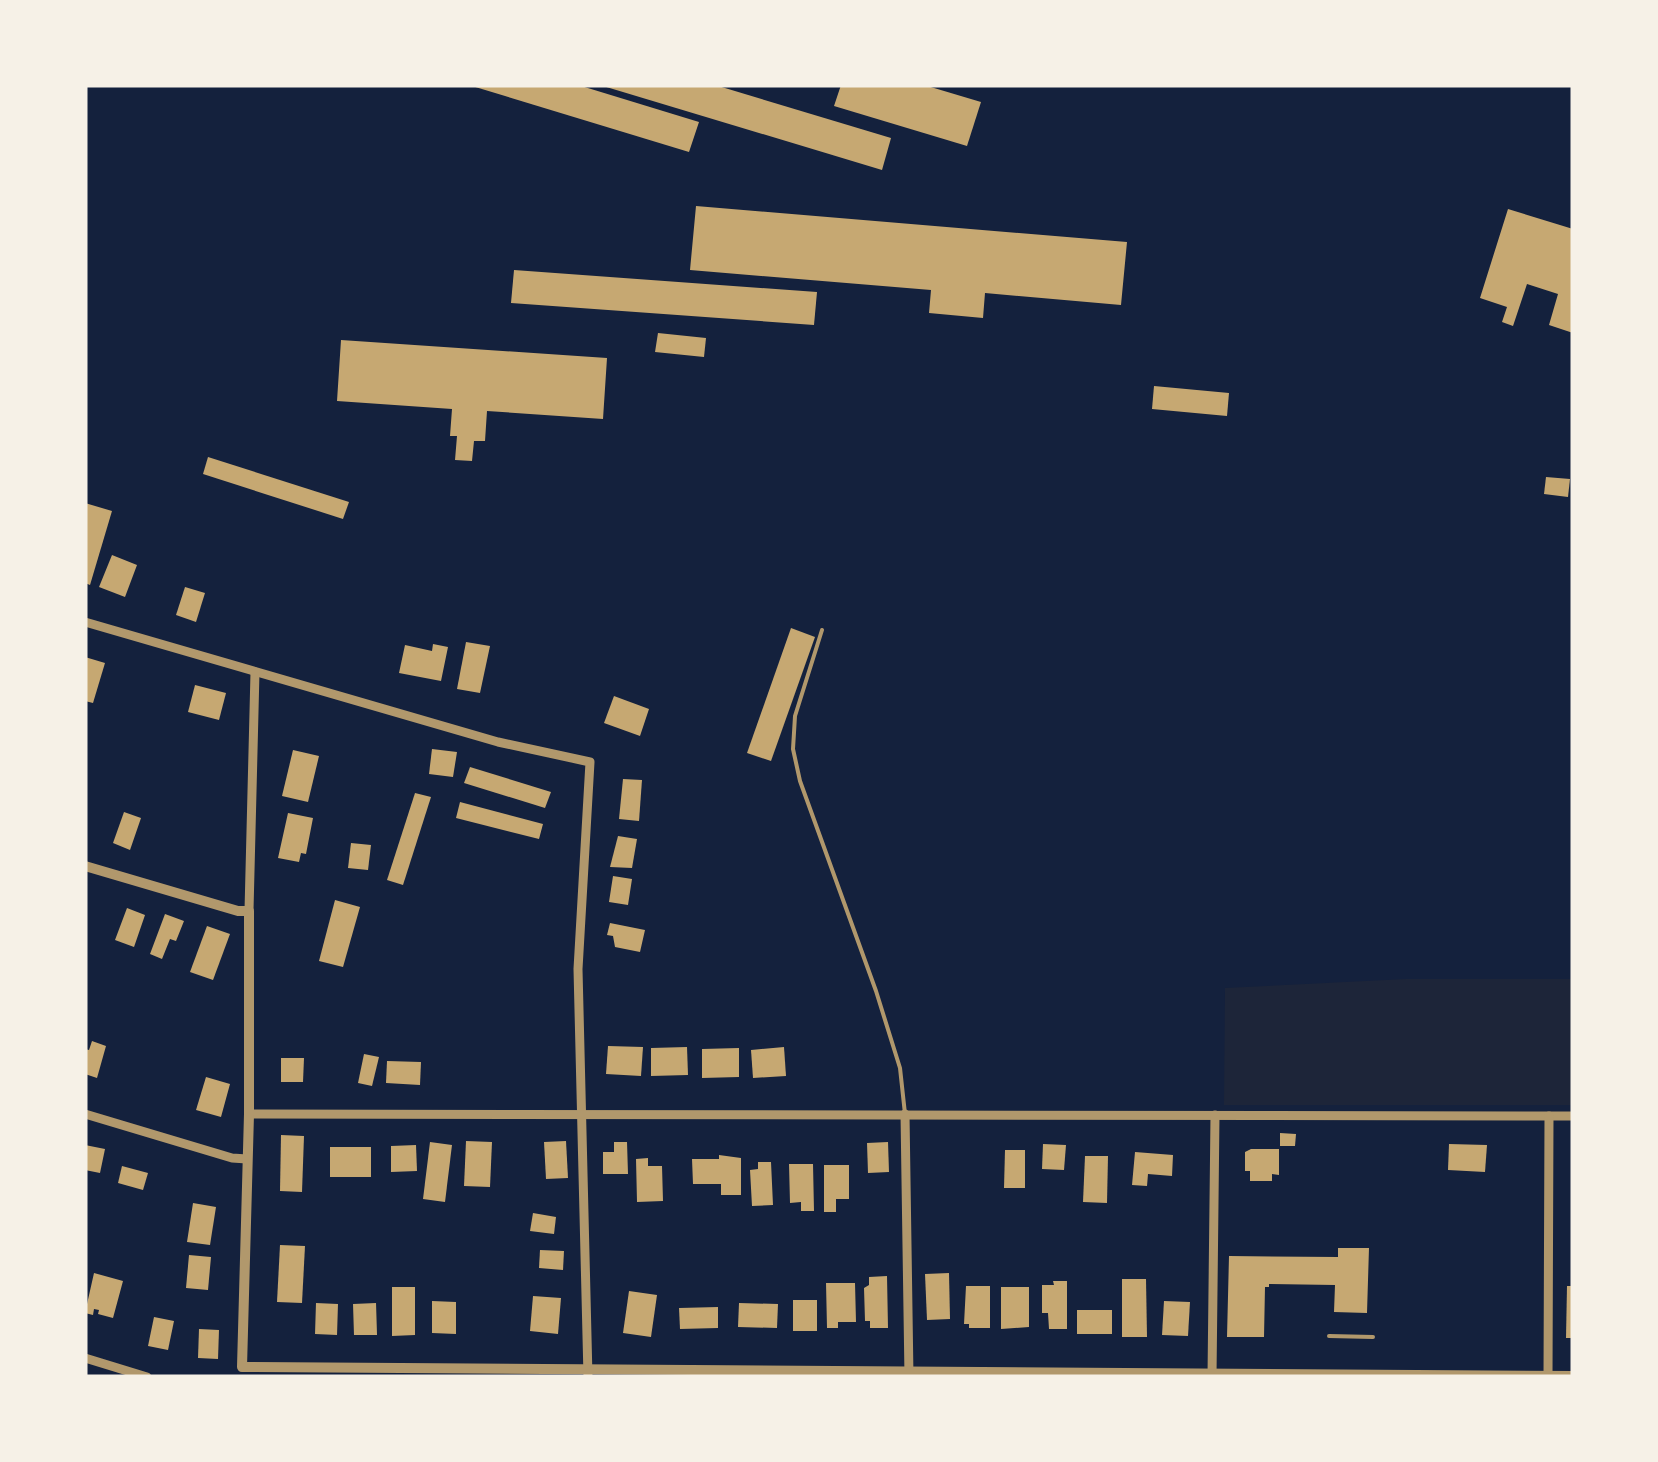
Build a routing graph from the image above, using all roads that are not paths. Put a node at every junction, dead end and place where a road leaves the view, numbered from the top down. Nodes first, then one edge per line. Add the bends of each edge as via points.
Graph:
1 (85, 622) edge
2 (822, 630) dead end
3 (254, 672) junction
4 (85, 866) edge
5 (249, 911) junction
6 (85, 1114) edge
7 (249, 1114) junction
8 (583, 1114) junction
9 (905, 1114) junction
10 (1216, 1114) junction
11 (1549, 1116) junction
12 (1573, 1116) edge
13 (247, 1159) junction
14 (1328, 1336) dead end
15 (1373, 1338) dead end
16 (85, 1358) edge
17 (241, 1372) edge
18 (588, 1374) edge
19 (909, 1374) edge
20 (1212, 1374) edge
21 (1548, 1376) edge
22 (1573, 1376) edge
23 (147, 1377) edge

1 - 3 street
2 - 9 lane via 795,716 793,749 900,1068
3 - 5 street
3 - 8 street via 590,762 578,969
4 - 5 street
5 - 7 street
6 - 13 street
7 - 8 street
7 - 13 street
8 - 9 street
8 - 18 street
9 - 10 street
9 - 19 street
10 - 11 street
10 - 20 street
11 - 12 street
11 - 21 street
13 - 17 street
14 - 15 lane
16 - 23 street
17 - 18 street
18 - 19 street
19 - 20 street
20 - 21 street
21 - 22 street

